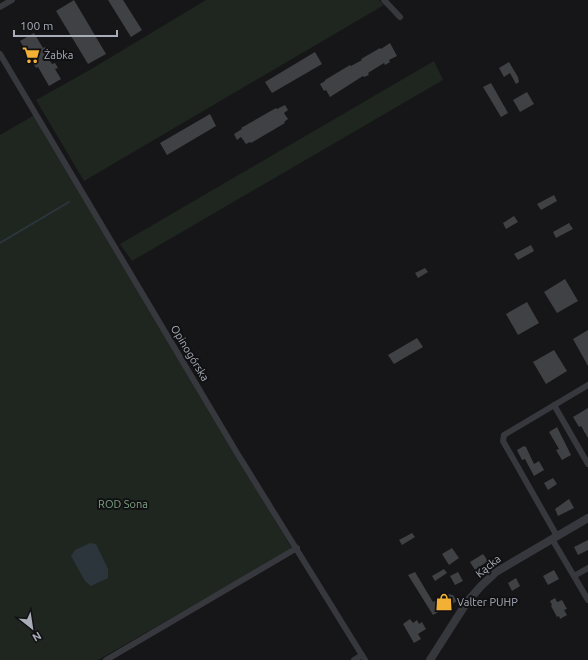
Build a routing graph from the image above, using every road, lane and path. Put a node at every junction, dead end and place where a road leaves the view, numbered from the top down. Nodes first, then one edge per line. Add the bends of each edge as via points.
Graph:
1 (12, 0) edge
2 (384, 0) edge
3 (0, 7) edge
4 (400, 17) dead end
5 (0, 54) edge
6 (588, 385) edge
7 (554, 405) junction
8 (588, 464) edge
9 (588, 518) edge
10 (555, 537) junction
11 (297, 548) junction
12 (588, 568) edge
13 (574, 576) junction
14 (588, 600) edge
15 (363, 658) edge
16 (106, 660) edge
17 (354, 660) edge
18 (430, 660) edge

1 - 3 street
2 - 4 street
5 - 11 street, Opinogórska via 237,453
6 - 7 street
7 - 8 street
7 - 10 street via 504,434 503,441
9 - 10 street, Kącka
10 - 13 street
10 - 18 street, Kącka via 496,572 480,586
11 - 15 street, Opinogórska
11 - 16 street
12 - 13 street
13 - 14 street
15 - 17 street

